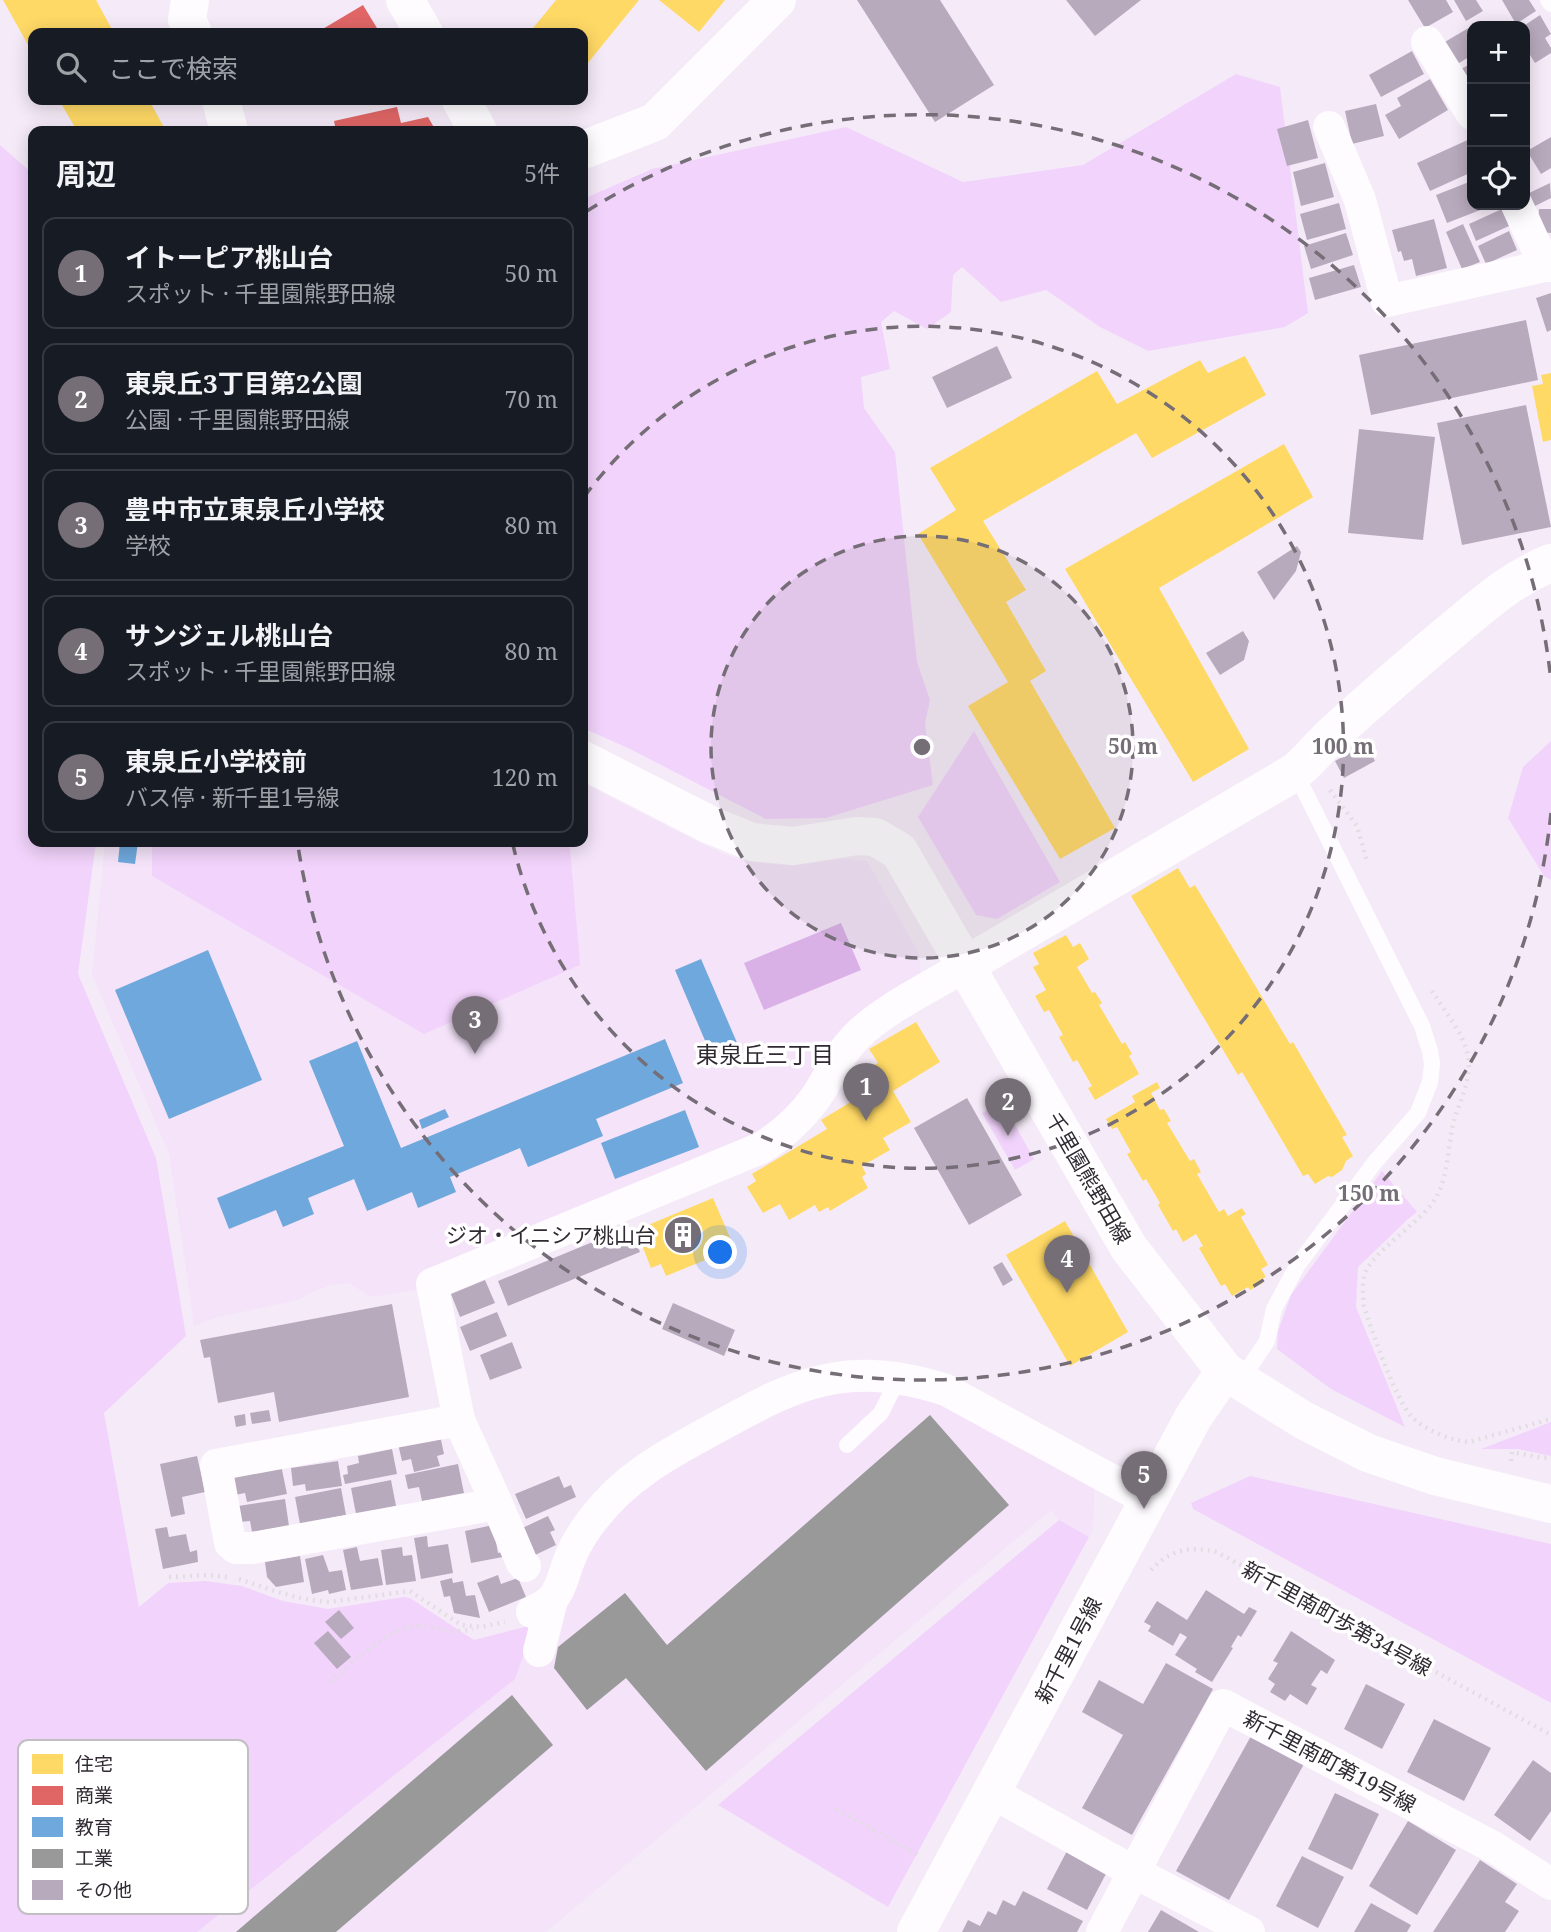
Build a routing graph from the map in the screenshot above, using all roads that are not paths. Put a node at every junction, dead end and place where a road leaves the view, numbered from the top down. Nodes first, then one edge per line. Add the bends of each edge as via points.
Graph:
1 (190, 0) edge
2 (405, 0) edge
3 (777, 0) edge
4 (1548, 0) edge
5 (1551, 5) edge
6 (191, 28) edge
7 (421, 28) edge
8 (1427, 42) dead end
9 (222, 105) edge
10 (464, 105) edge
11 (1467, 106) edge
12 (228, 126) edge
13 (475, 126) edge
14 (1329, 127) dead end
15 (588, 148) edge
16 (1520, 210) edge
17 (1548, 266) edge
18 (1551, 563) edge
19 (588, 763) edge
20 (1295, 772) junction
21 (967, 965) junction
22 (1233, 1376) junction
23 (898, 1379) junction
24 (458, 1420) junction
25 (847, 1445) dead end
26 (1148, 1500) junction
27 (497, 1504) junction
28 (1551, 1504) edge
29 (537, 1596) junction
30 (539, 1651) dead end
31 (991, 1792) junction
32 (1134, 1872) junction
33 (1551, 1884) edge
34 (916, 1932) edge
35 (1102, 1932) edge
36 (1249, 1932) edge

1 - 6 street
2 - 7 street
3 - 15 street via 655,122
4 - 5 lane
8 - 11 street
9 - 12 street
10 - 13 street
14 - 17 street via 1360,200 1387,301
16 - 17 street
18 - 20 street via 1497,593 1397,676
19 - 21 street, 千里園熊野田線 via 752,842 793,846 858,836 887,842 899,851
20 - 21 street
20 - 22 lane via 1422,1026 1431,1073 1418,1113 1375,1162 1287,1283 1266,1341
21 - 22 street, 千里園熊野田線 via 1129,1248
21 - 24 street via 858,1034 839,1056 816,1097 776,1139 761,1148 432,1284
22 - 26 street, 新千里1号線 via 1194,1416
22 - 28 street, 千里園熊野田線 via 1367,1453 1436,1476
23 - 25 lane via 881,1413
23 - 26 street via 954,1394
23 - 29 street via 839,1377 802,1385 651,1465 593,1518
24 - 27 street
24 - 27 street via 216,1465 235,1559 265,1546
26 - 31 street, 新千里1号線
27 - 29 street
29 - 30 street
31 - 32 street
31 - 34 street, 新千里1号線
32 - 33 street, 新千里南町第19号線 via 1223,1704 1493,1847
32 - 35 street, 新千里南町第19号線
32 - 36 street

